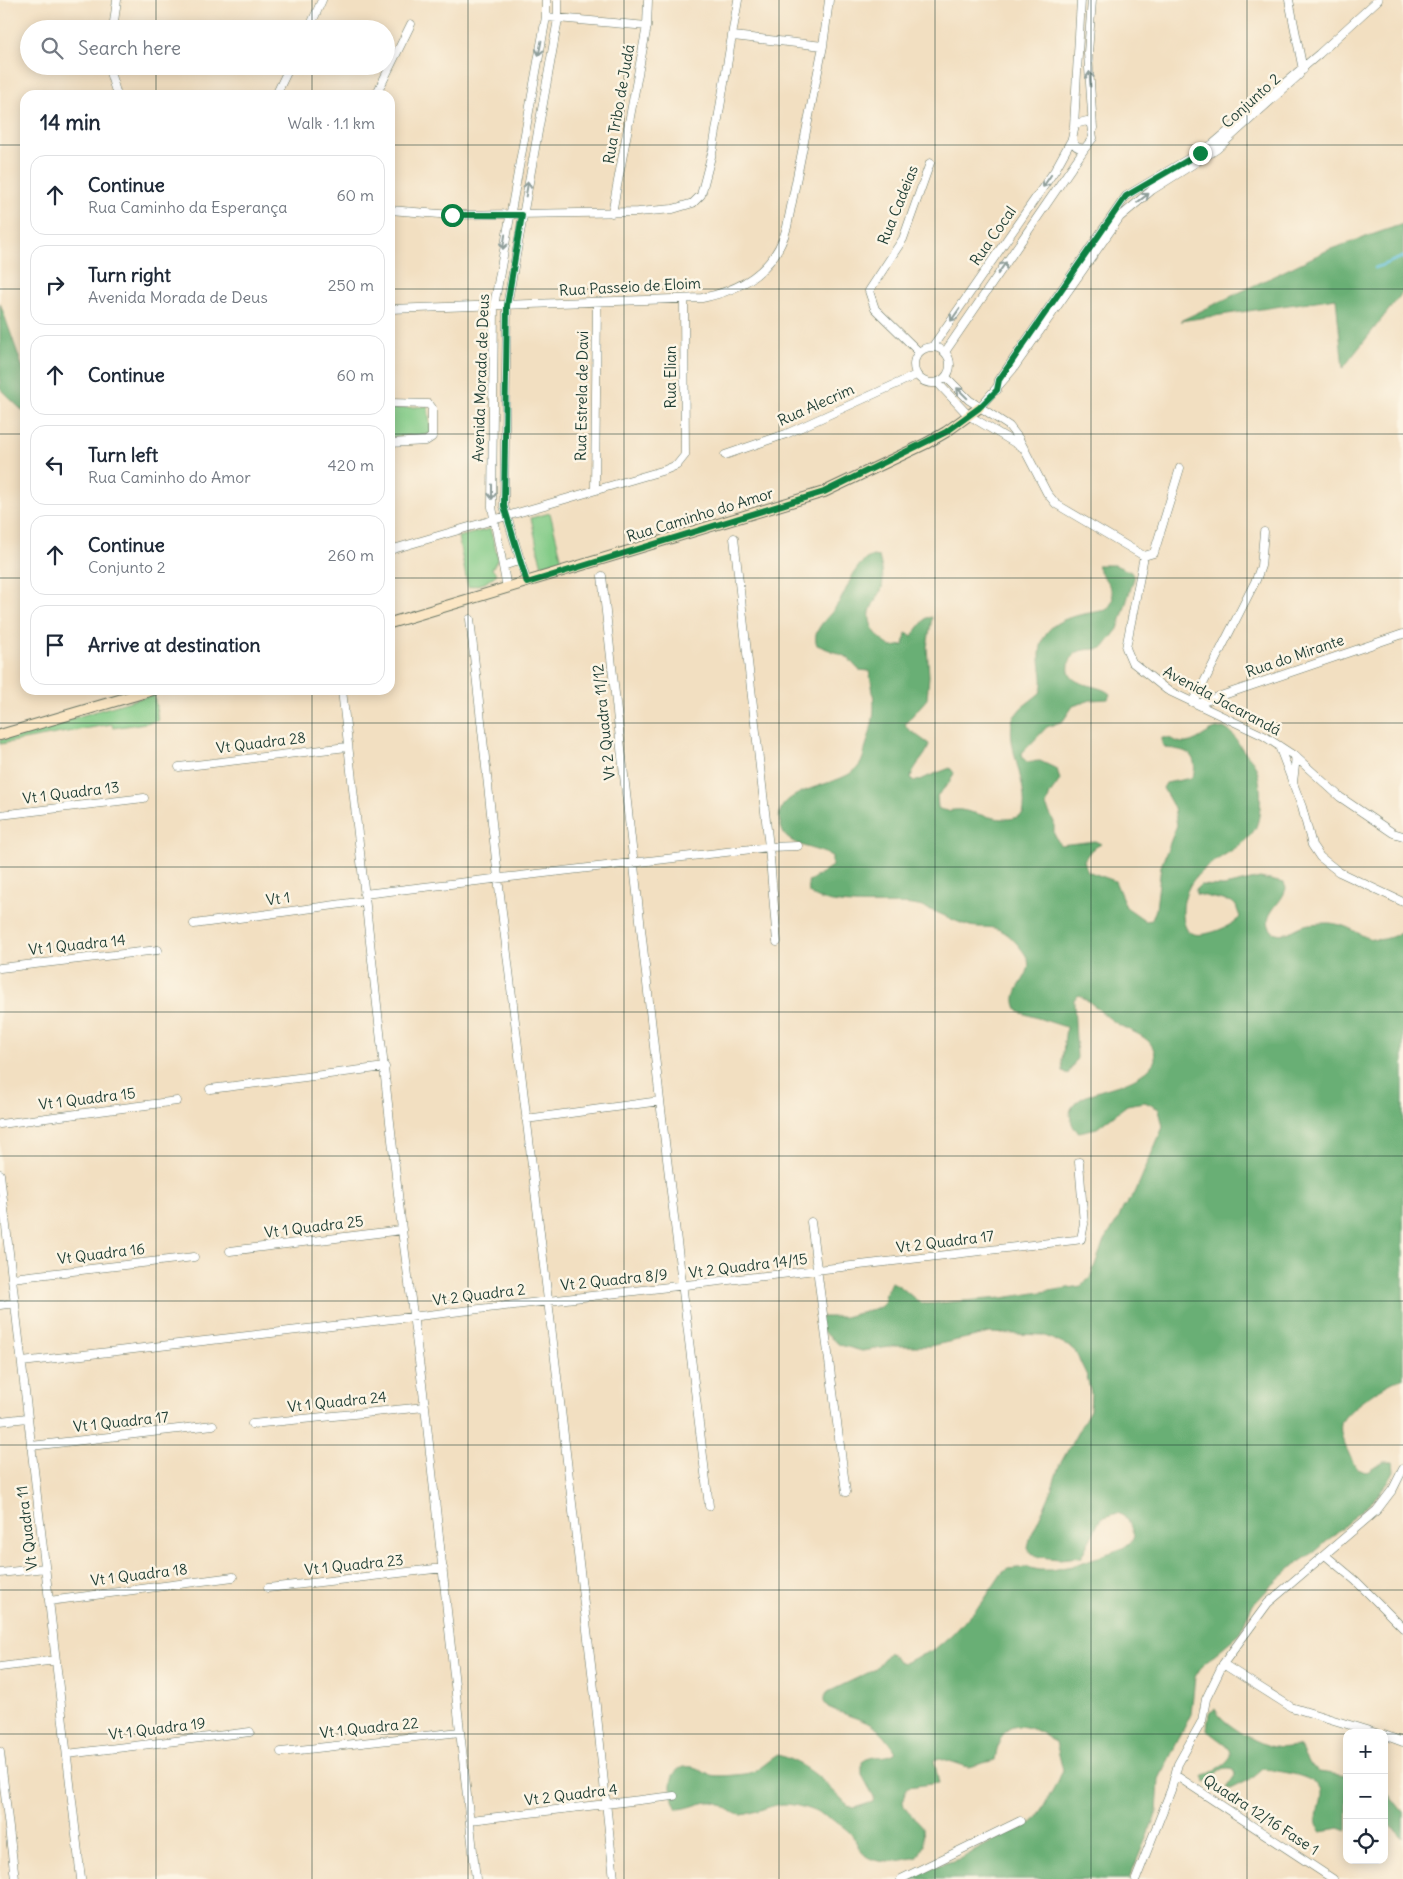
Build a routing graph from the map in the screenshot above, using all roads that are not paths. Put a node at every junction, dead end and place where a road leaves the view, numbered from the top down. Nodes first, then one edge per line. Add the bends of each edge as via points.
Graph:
1 (117, 0) edge
2 (322, 0) edge
3 (546, 0) edge
4 (558, 0) edge
5 (648, 0) edge
6 (738, 0) edge
7 (829, 0) edge
8 (1081, 0) edge
9 (1092, 0) edge
10 (1289, 0) edge
11 (1378, 0) edge
12 (546, 18) junction
13 (558, 18) junction
14 (114, 20) edge
15 (312, 20) edge
16 (411, 24) dead end
17 (647, 26) junction
18 (733, 36) junction
19 (823, 46) junction
20 (395, 56) edge
21 (1303, 69) junction
22 (111, 75) edge
23 (286, 75) edge
24 (386, 75) edge
25 (115, 90) edge
26 (278, 90) edge
27 (378, 90) edge
28 (1074, 126) junction
29 (1093, 128) junction
30 (1072, 139) junction
31 (1215, 147) junction
32 (1086, 148) junction
33 (930, 163) dead end
34 (395, 211) edge
35 (612, 213) junction
36 (509, 215) junction
37 (522, 215) junction
38 (1109, 224) junction
39 (684, 299) junction
40 (596, 302) junction
41 (494, 306) junction
42 (507, 306) junction
43 (395, 309) edge
44 (933, 346) junction
45 (919, 352) junction
46 (945, 352) junction
47 (916, 375) junction
48 (946, 377) junction
49 (938, 383) junction
50 (997, 390) joint
51 (395, 403) edge
52 (979, 408) junction
53 (968, 415) junction
54 (395, 443) edge
55 (1022, 448) junction
56 (725, 455) dead end
57 (1180, 468) dead end
58 (595, 490) junction
59 (508, 516) junction
60 (493, 520) junction
61 (1264, 532) dead end
62 (734, 538) dead end
63 (395, 549) edge
64 (1144, 556) junction
65 (521, 560) junction
66 (503, 566) junction
67 (602, 576) dead end
68 (527, 583) junction
69 (507, 588) junction
70 (470, 619) dead end
71 (395, 621) edge
72 (1403, 634) edge
73 (136, 695) edge
74 (342, 695) edge
75 (1194, 703) junction
76 (0, 735) edge
77 (1279, 746) junction
78 (347, 747) junction
79 (1296, 757) junction
80 (179, 768) dead end
81 (1293, 784) junction
82 (144, 798) dead end
83 (0, 815) edge
84 (1403, 836) edge
85 (798, 846) dead end
86 (769, 847) junction
87 (634, 864) junction
88 (498, 878) junction
89 (365, 898) junction
90 (1403, 902) edge
91 (194, 924) dead end
92 (777, 942) dead end
93 (158, 950) dead end
94 (0, 968) edge
95 (385, 1067) junction
96 (210, 1089) dead end
97 (177, 1101) dead end
98 (660, 1101) junction
99 (526, 1118) junction
100 (0, 1124) edge
101 (1079, 1162) dead end
102 (0, 1174) edge
103 (811, 1222) dead end
104 (402, 1230) junction
105 (230, 1251) dead end
106 (194, 1257) dead end
107 (817, 1271) junction
108 (12, 1278) junction
109 (682, 1287) junction
110 (548, 1300) junction
111 (15, 1303) junction
112 (0, 1305) edge
113 (413, 1316) junction
114 (22, 1362) junction
115 (425, 1407) junction
116 (28, 1418) junction
117 (0, 1421) edge
118 (252, 1424) dead end
119 (213, 1425) dead end
120 (31, 1446) junction
121 (1403, 1469) edge
122 (846, 1492) dead end
123 (709, 1506) dead end
124 (1325, 1555) junction
125 (46, 1568) junction
126 (443, 1568) junction
127 (0, 1573) edge
128 (233, 1577) dead end
129 (268, 1588) dead end
130 (49, 1600) junction
131 (1403, 1628) edge
132 (56, 1660) junction
133 (1223, 1664) junction
134 (0, 1666) edge
135 (1363, 1729) edge
136 (250, 1732) dead end
137 (460, 1732) junction
138 (1388, 1736) edge
139 (1403, 1742) edge
140 (0, 1752) edge
141 (281, 1752) dead end
142 (67, 1754) junction
143 (1175, 1774) junction
144 (674, 1796) dead end
145 (605, 1805) junction
146 (471, 1820) junction
147 (1020, 1821) dead end
148 (15, 1879) edge
149 (81, 1879) edge
150 (476, 1879) edge
151 (614, 1879) edge
152 (901, 1879) edge
153 (1136, 1879) edge
154 (1332, 1879) edge

1 - 14 street
2 - 15 street
3 - 12 street, Avenida Morada de Deus
4 - 13 street, Avenida Morada de Deus
5 - 17 street, Rua Tribo de Judá
6 - 18 street
7 - 19 street, Rua Passeio de Eloim
8 - 28 street
29 -> 9 street via 1088,48
10 - 21 street
11 - 21 street, Conjunto 2
12 - 13 street
12 -> 36 street, Avenida Morada de Deus
13 - 17 street
37 -> 13 street, Avenida Morada de Deus
16 - 20 street
17 - 35 street, Rua Tribo de Judá
18 - 19 street
18 - 35 street via 713,149 701,196 693,203 673,209
19 - 39 street, Rua Passeio de Eloim via 787,227 778,253 763,271 741,285 712,296
21 - 31 street, Conjunto 2
22 - 25 street
23 - 26 street
24 - 27 street
28 - 29 street via 1087,121
28 - 30 street
29 - 32 street via 1092,141
30 - 32 street via 1080,149
30 -> 44 street, Rua Cocal via 1055,170
38 -> 31 street, Conjunto 2
31 - 38 street, Conjunto 2 via 1133,190
46 -> 32 street, Rua Cocal
33 - 45 street, Rua Cadeias via 903,239 870,291 875,309
34 - 36 street
35 - 37 street
36 - 37 street
36 -> 41 street, Avenida Morada de Deus
37 - 42 street, Avenida Morada de Deus
38 - 50 street, Conjunto 2 via 1033,343
39 - 40 street, Rua Passeio de Eloim
39 - 58 street, Rua Elian via 685,455 677,465
40 - 42 street, Rua Passeio de Eloim
40 - 58 street, Rua Estrela de Davi
41 - 42 street, Rua Passeio de Eloim
41 - 43 street, Rua Passeio de Eloim
41 -> 60 street, Avenida Morada de Deus
42 - 59 street, Avenida Morada de Deus via 504,506
44 - 45 street
44 - 46 street
45 - 47 street via 914,359
46 - 48 street via 951,362
47 - 49 street via 930,384
47 - 56 street, Rua Alecrim via 786,434
48 - 49 street
52 -> 48 street
49 - 53 street
50 - 52 street, Rua Caminho do Amor
51 - 54 street via 429,404 433,428 432,437 426,441
52 - 53 street, Rua Caminho do Amor
52 - 55 street via 1005,422
53 - 55 street
53 - 68 street, Rua Caminho do Amor via 927,443 824,492
55 - 64 street via 1056,504
57 - 64 street via 1154,553
58 - 59 street
59 - 60 street
59 - 65 street, Avenida Morada de Deus
60 - 63 street
60 - 66 street, Avenida Morada de Deus
61 - 75 street via 1261,566 1256,580
62 - 86 street
64 - 75 street, Avenida Jacarandá via 1126,648 1128,656 1161,685
65 - 66 street
65 - 68 street, Avenida Morada de Deus
66 - 69 street, Avenida Morada de Deus
67 - 87 street, Vt 2 Quadra 11/12
68 - 69 street, Rua Caminho do Amor
69 - 71 street, Rua Caminho do Amor
70 - 88 street
72 - 75 street, Rua do Mirante
73 - 76 street
74 - 78 street
75 - 77 street, Avenida Jacarandá via 1260,733
77 - 79 street, Avenida Jacarandá
77 - 81 street
78 - 80 street, Vt Quadra 28
78 - 89 street
79 - 81 street
79 - 84 street, Avenida Jacarandá via 1340,797 1393,833
81 - 90 street via 1312,846 1320,858 1339,872
82 - 83 street, Vt 1 Quadra 13
85 - 86 street, Vt 1
86 - 87 street, Vt 1
86 - 92 street
87 - 88 street, Vt 1
87 - 98 street, Vt 2 Quadra 11/12
88 - 89 street, Vt 1
88 - 99 street
89 - 91 street, Vt 1
89 - 95 street
93 - 94 street, Vt 1 Quadra 14
95 - 96 street
95 - 104 street
97 - 100 street, Vt 1 Quadra 15
98 - 99 street
98 - 109 street, Vt 2 Quadra 11/12
99 - 110 street
101 - 107 street, Vt 2 Quadra 17 via 1084,1224 1081,1239
102 - 108 street, Vt Quadra 11
103 - 107 street
104 - 105 street, Vt 1 Quadra 25
104 - 113 street
106 - 108 street, Vt Quadra 16
107 - 109 street, Vt 2 Quadra 14/15
107 - 122 street
108 - 111 street, Vt Quadra 11
109 - 110 street, Vt 2 Quadra 8/9
109 - 123 street, Vt 2 Quadra 11/12
110 - 113 street, Vt 2 Quadra 2
110 - 145 street
111 - 112 street
111 - 114 street, Vt Quadra 11
113 - 114 street, Vt 2 Quadra 2
113 - 115 street
114 - 116 street, Vt Quadra 11
115 - 118 street, Vt 1 Quadra 24
115 - 126 street
116 - 117 street
116 - 120 street, Vt Quadra 11
119 - 120 street, Vt 1 Quadra 17
120 - 125 street, Vt Quadra 11
121 - 124 street via 1377,1510
124 - 131 street
124 - 133 street via 1268,1604
125 - 127 street
125 - 130 street, Vt Quadra 11
126 - 129 street, Vt 1 Quadra 23
126 - 137 street
128 - 130 street, Vt 1 Quadra 18
130 - 132 street, Vt Quadra 11
132 - 134 street
132 - 142 street, Vt Quadra 11
133 - 135 street via 1291,1707
133 - 143 street via 1206,1699 1202,1721 1184,1750
136 - 142 street, Vt 1 Quadra 19
137 - 141 street, Vt 1 Quadra 22
137 - 146 street
138 - 139 street
140 - 148 street
142 - 149 street, Vt Quadra 11
143 - 153 street
143 - 154 street, Quadra 12/16 Fase 1
144 - 145 street, Vt 2 Quadra 4
145 - 146 street, Vt 2 Quadra 4
145 - 151 street
146 - 150 street
147 - 152 street

